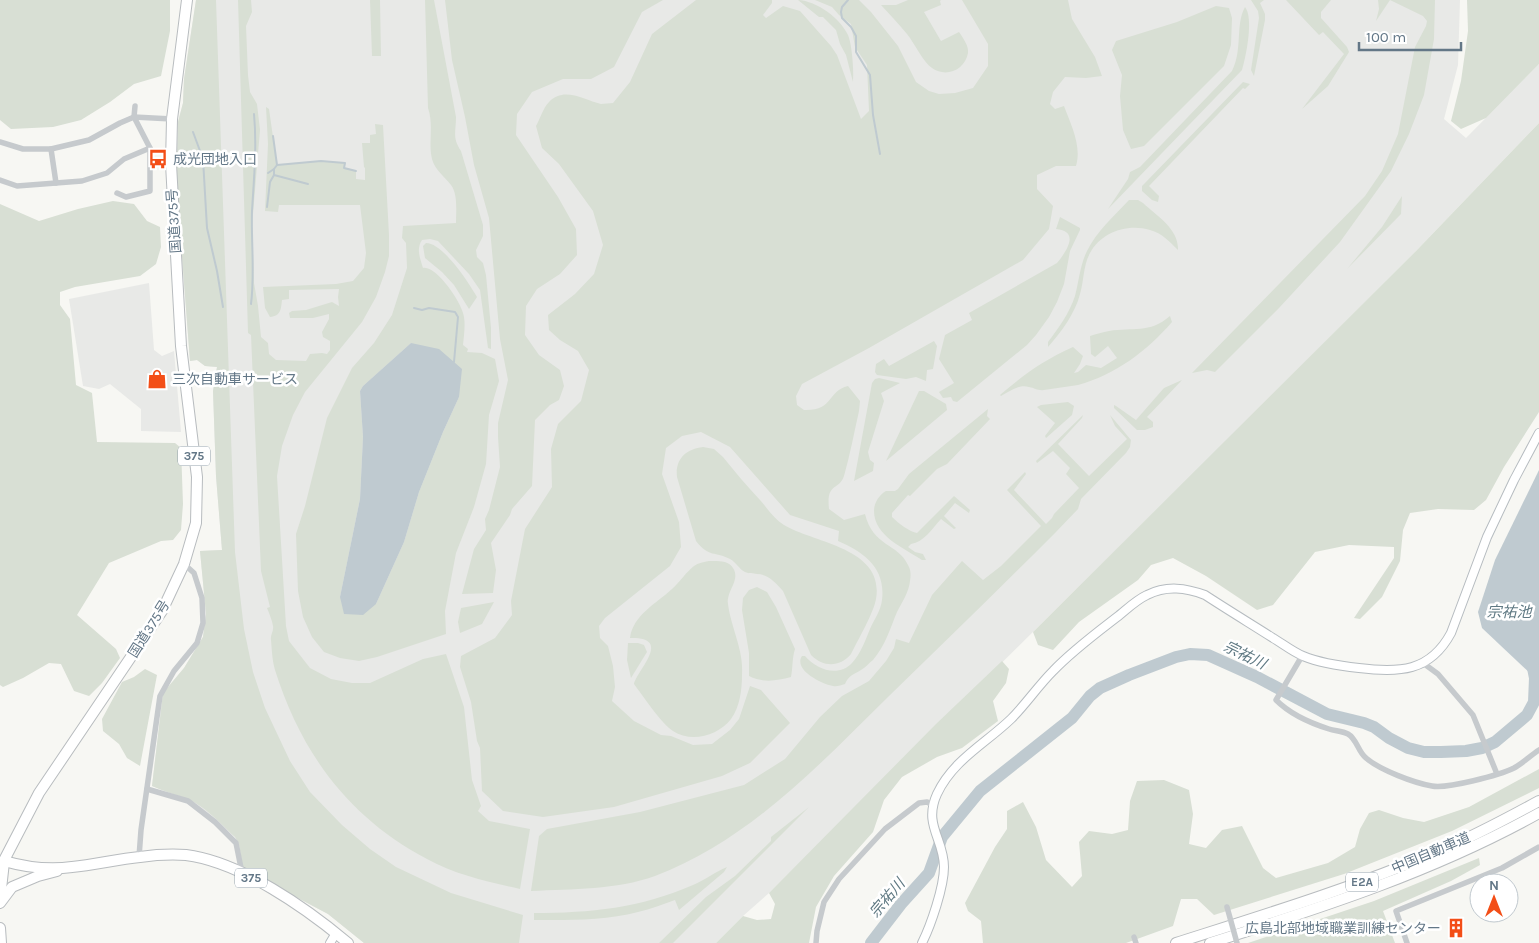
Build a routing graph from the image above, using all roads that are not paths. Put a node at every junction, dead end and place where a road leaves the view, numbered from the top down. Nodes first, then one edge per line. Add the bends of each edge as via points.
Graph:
1 (187, 0) edge
2 (135, 106) dead end
3 (134, 117) junction
4 (172, 119) junction
5 (0, 142) edge
6 (150, 148) junction
7 (51, 149) junction
8 (0, 180) edge
9 (56, 183) junction
10 (117, 193) dead end
11 (1539, 433) edge
12 (184, 564) junction
13 (1302, 656) junction
14 (1423, 663) junction
15 (1539, 750) edge
16 (1497, 774) junction
17 (147, 789) junction
18 (1539, 801) edge
19 (933, 805) junction
20 (1539, 813) edge
21 (1539, 847) edge
22 (139, 857) junction
23 (2, 863) edge
24 (70, 868) junction
25 (242, 874) junction
26 (0, 898) edge
27 (0, 903) edge
28 (1227, 907) dead end
29 (0, 928) edge
30 (336, 933) junction
31 (2, 943) edge
32 (330, 943) edge
33 (348, 943) edge
34 (816, 943) edge
35 (922, 943) edge
36 (1176, 943) edge
37 (1210, 943) edge
38 (1237, 943) edge
39 (1407, 943) edge

1 - 4 highway, 国道375号 / 375
2 - 3 street
3 - 4 street
3 - 6 street
3 - 7 street via 89,140
4 - 12 highway, 国道375号 / 375 via 171,164 181,346 197,477 196,523
5 - 7 street via 23,150
6 - 9 street via 124,159 107,173 82,181
6 - 10 street via 150,191 126,197
7 - 9 street
8 - 9 street via 17,186
11 - 14 street via 1486,537 1451,633 1444,646
12 - 17 street via 194,573 202,598 203,623 196,643 160,696
12 - 23 highway, 国道375号 / 375 via 162,611 39,793
13 - 14 street via 1342,667 1369,670 1402,670
13 - 16 street via 1276,700 1308,722 1345,732 1352,737 1364,757 1389,772 1434,787
13 - 19 street via 1206,596 1182,589 1157,591 1145,596 1074,650 1012,718 954,767
14 - 16 street via 1438,674 1473,715
15 - 16 street via 1515,767
17 - 22 street
17 - 25 street via 188,801 215,822 236,843
18 - 36 highway, 中国自動車道 / E2A via 1439,851 1381,874
19 - 34 street via 919,803 885,829 839,879 824,902
19 - 35 street via 932,818 944,869 930,928
20 - 37 highway, 中国自動車道 / E2A via 1494,838 1384,885
21 - 39 street via 1502,868 1396,911
22 - 24 highway, 375
22 - 25 highway, 375 via 185,855
23 - 24 highway, 375
23 - 26 highway
24 - 27 highway via 12,887
25 - 30 highway, 375 via 275,890
28 - 38 street, bridge
29 - 31 highway
30 - 32 street
30 - 33 highway, 375

